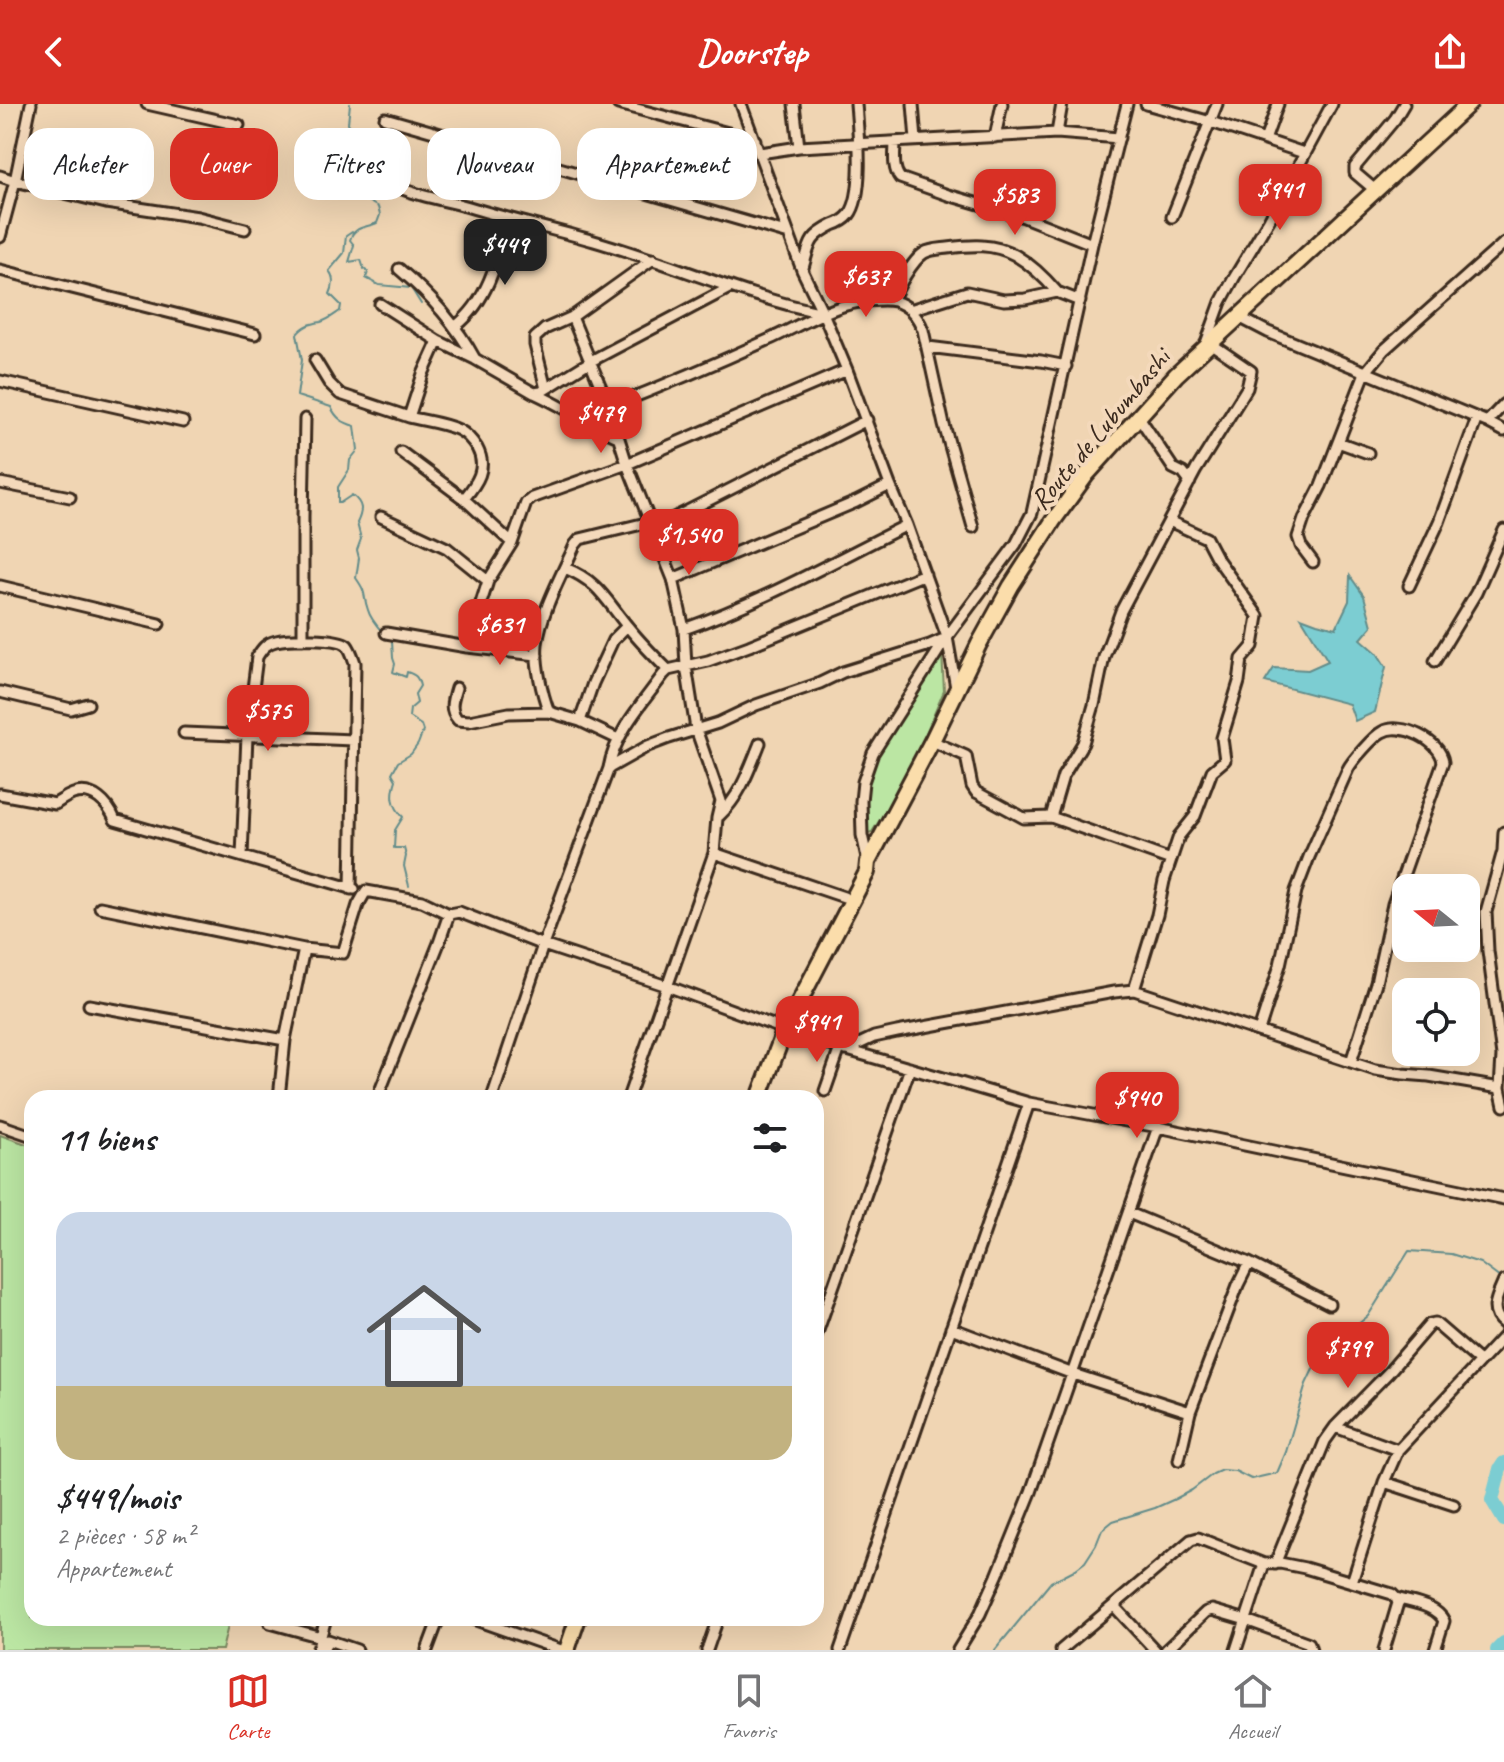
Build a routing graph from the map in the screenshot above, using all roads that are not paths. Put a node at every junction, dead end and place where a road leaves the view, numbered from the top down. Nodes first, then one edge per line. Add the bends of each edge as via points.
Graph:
1 (31, 104) edge
2 (147, 104) edge
3 (618, 104) edge
4 (741, 104) edge
5 (794, 104) edge
6 (856, 104) edge
7 (913, 104) edge
8 (1002, 104) edge
9 (1062, 104) edge
10 (1127, 104) edge
11 (1146, 104) edge
12 (1217, 104) edge
13 (1278, 104) edge
14 (1332, 104) edge
15 (1404, 104) edge
16 (1469, 104) edge
17 (385, 118) dead end
18 (1211, 122) junction
19 (239, 125) dead end
20 (709, 128) edge
21 (750, 128) edge
22 (1057, 133) junction
23 (995, 137) junction
24 (1119, 138) junction
25 (916, 140) junction
26 (1265, 140) junction
27 (895, 142) junction
28 (757, 145) edge
29 (859, 145) junction
30 (799, 147) junction
31 (760, 153) junction
32 (1304, 153) junction
33 (0, 176) edge
34 (15, 181) junction
35 (1375, 190) junction
36 (411, 193) edge
37 (1172, 217) dead end
38 (508, 219) junction
39 (245, 229) dead end
40 (789, 234) junction
41 (0, 237) edge
42 (1504, 243) edge
43 (1092, 244) junction
44 (653, 259) junction
45 (399, 269) dead end
46 (0, 270) edge
47 (802, 270) junction
48 (731, 287) junction
49 (1057, 292) junction
50 (893, 300) junction
51 (1080, 301) junction
52 (380, 304) dead end
53 (910, 310) junction
54 (823, 313) junction
55 (572, 317) junction
56 (1239, 317) junction
57 (456, 326) junction
58 (255, 334) dead end
59 (438, 341) junction
60 (1207, 346) junction
61 (928, 347) junction
62 (475, 359) junction
63 (315, 360) dead end
64 (591, 361) junction
65 (1066, 366) junction
66 (847, 370) junction
67 (1365, 373) junction
68 (0, 381) edge
69 (546, 389) junction
70 (534, 393) junction
71 (1504, 404) edge
72 (609, 407) junction
73 (409, 417) junction
74 (1139, 417) junction
75 (305, 419) dead end
76 (867, 420) junction
77 (1482, 420) junction
78 (183, 422) dead end
79 (1504, 431) edge
80 (618, 437) junction
81 (1338, 442) junction
82 (401, 452) dead end
83 (1368, 453) dead end
84 (627, 464) junction
85 (1190, 482) junction
86 (0, 483) edge
87 (890, 485) junction
88 (70, 497) dead end
89 (464, 499) junction
90 (381, 517) dead end
91 (1169, 521) junction
92 (651, 525) junction
93 (907, 525) junction
94 (973, 527) dead end
95 (1504, 530) edge
96 (512, 543) junction
97 (1313, 562) dead end
98 (565, 568) junction
99 (925, 574) junction
100 (673, 579) junction
101 (488, 581) junction
102 (0, 586) edge
103 (1409, 586) dead end
104 (159, 624) dead end
105 (627, 626) junction
106 (684, 629) junction
107 (386, 633) dead end
108 (947, 637) junction
109 (303, 639) junction
110 (467, 647) junction
111 (537, 655) junction
112 (1435, 661) dead end
113 (686, 666) junction
114 (668, 670) junction
115 (456, 688) dead end
116 (956, 691) junction
117 (0, 692) edge
118 (88, 704) dead end
119 (549, 712) junction
120 (580, 721) junction
121 (696, 729) junction
122 (184, 733) dead end
123 (247, 736) junction
124 (618, 739) junction
125 (353, 740) junction
126 (932, 741) junction
127 (760, 743) dead end
128 (609, 768) junction
129 (0, 794) edge
130 (1051, 817) junction
131 (717, 818) junction
132 (1504, 832) edge
133 (714, 853) junction
134 (242, 856) junction
135 (1171, 860) junction
136 (868, 862) junction
137 (351, 889) junction
138 (366, 891) junction
139 (844, 897) junction
140 (100, 907) dead end
141 (449, 914) junction
142 (543, 945) junction
143 (304, 949) junction
144 (667, 986) junction
145 (1134, 990) junction
146 (89, 1005) dead end
147 (782, 1028) junction
148 (1259, 1031) junction
149 (285, 1040) junction
150 (843, 1049) junction
151 (1351, 1062) junction
152 (910, 1068) junction
153 (1500, 1088) junction
154 (280, 1090) edge
155 (380, 1090) edge
156 (495, 1090) edge
157 (631, 1090) edge
158 (755, 1090) edge
159 (762, 1090) edge
160 (825, 1091) dead end
161 (1029, 1103) junction
162 (1504, 1106) edge
163 (0, 1125) edge
164 (1158, 1127) junction
165 (24, 1133) edge
166 (1504, 1199) edge
167 (1129, 1213) junction
168 (1249, 1263) junction
169 (1504, 1281) edge
170 (1329, 1304) dead end
171 (824, 1313) edge
172 (1504, 1324) edge
173 (951, 1328) junction
174 (1504, 1336) edge
175 (1479, 1361) junction
176 (1073, 1374) junction
177 (1190, 1412) junction
178 (1335, 1427) junction
179 (1398, 1450) junction
180 (1179, 1460) dead end
181 (1384, 1482) junction
182 (1454, 1505) dead end
183 (1270, 1564) junction
184 (1352, 1582) junction
185 (1396, 1598) junction
186 (1114, 1606) junction
187 (1246, 1620) junction
188 (281, 1626) edge
189 (324, 1626) edge
190 (436, 1626) edge
191 (492, 1626) edge
192 (568, 1626) edge
193 (575, 1626) edge
194 (715, 1626) edge
195 (321, 1637) junction
196 (318, 1649) edge
197 (1063, 1649) edge
198 (357, 1650) edge
199 (427, 1650) edge
200 (560, 1650) edge
201 (567, 1650) edge
202 (707, 1650) edge
203 (840, 1650) edge
204 (958, 1650) edge
205 (1155, 1650) edge
206 (1166, 1650) edge
207 (1236, 1650) edge
208 (1311, 1650) edge
209 (1384, 1650) edge
210 (1435, 1650) edge

1 - 34 street
2 - 19 street
3 - 20 street
4 - 21 street
5 - 30 street
6 - 29 street
7 - 25 street
8 - 23 street
9 - 22 street
10 - 24 street
11 - 18 street
12 - 18 street
13 - 26 street
14 - 32 street
15 - 35 street via 1355,167
16 - 35 highway, Route de Lubumbashi
17 - 40 street
18 - 26 street
18 - 37 street
22 - 23 street
22 - 24 street
23 - 25 street
24 - 43 street
25 - 27 street
26 - 32 street
27 - 29 street
27 - 43 street via 900,178
28 - 31 street
29 - 30 street
29 - 47 street via 857,194 850,214 818,232
30 - 31 street
31 - 40 street
32 - 60 street via 1227,290
33 - 34 street
34 - 39 street
34 - 41 street
35 - 56 highway, Route de Lubumbashi
36 - 38 street
38 - 44 street
38 - 57 street via 483,294
40 - 47 street
42 - 67 street
43 - 51 street
44 - 48 street
44 - 55 street
45 - 57 street
46 - 58 street
47 - 54 street
48 - 54 street
48 - 64 street
49 - 50 street via 1015,255 967,245 923,253
49 - 51 street
49 - 53 street via 1004,300 967,292
50 - 53 street
50 - 54 street via 849,304
51 - 65 street
52 - 59 street
53 - 61 street via 918,317
54 - 66 street
54 - 72 street
55 - 64 street
55 - 69 street via 535,338
56 - 60 highway, Route de Lubumbashi
56 - 67 street
57 - 62 street
59 - 62 street
59 - 73 street
60 - 74 highway, Route de Lubumbashi
60 - 85 street via 1251,371 1247,388
61 - 65 street
61 - 94 street
62 - 70 street
63 - 73 street via 340,394
64 - 69 street
64 - 72 street
65 - 108 street via 1026,528
66 - 76 street
66 - 84 street
67 - 77 street
67 - 81 street
68 - 78 street
69 - 70 street
70 - 80 street
71 - 77 street
72 - 80 street
73 - 89 street via 460,430 475,445 483,466
74 - 85 street via 1173,468
74 - 116 highway, Route de Lubumbashi via 1053,521 1011,586
75 - 109 street
76 - 87 street
76 - 92 street
77 - 79 street
77 - 103 street
80 - 84 street
81 - 83 street
81 - 97 street via 1298,537
82 - 89 street
84 - 92 street
84 - 96 street via 532,498
85 - 91 street
86 - 88 street
87 - 93 street
87 - 100 street
89 - 96 street
90 - 101 street via 447,548
91 - 130 street via 1121,611 1083,743 1063,776
91 - 135 street via 1206,538 1258,616 1222,738 1225,760 1212,771
92 - 98 street via 580,539
92 - 100 street
93 - 99 street
93 - 106 street via 778,590
95 - 112 street via 1476,593
96 - 101 street
98 - 105 street via 603,593
98 - 111 street via 545,614
99 - 108 street
99 - 113 street
100 - 106 street
101 - 110 street
102 - 104 street
105 - 114 street
105 - 120 street via 613,640
106 - 113 street
107 - 110 street
108 - 116 street
108 - 121 street
108 - 136 street via 867,768 860,819
109 - 123 street via 275,641 257,657
109 - 125 street via 349,647 355,663
110 - 111 street
111 - 119 street
113 - 114 street
113 - 121 street
114 - 124 street
115 - 119 street via 452,710 458,720
116 - 126 highway, Route de Lubumbashi
117 - 118 street via 71,709
119 - 120 street
120 - 124 street
121 - 128 street via 648,746
121 - 131 street via 721,801
122 - 123 street
123 - 125 street
123 - 134 street
124 - 128 street
125 - 137 street
126 - 130 street via 966,756 976,792 1024,818
126 - 136 highway, Route de Lubumbashi
127 - 131 street via 744,784
128 - 142 street
129 - 134 street via 55,804 75,792 93,794 109,806 115,820
130 - 135 street
131 - 133 street
132 - 153 street via 1486,912 1502,1056
133 - 139 street
133 - 144 street
134 - 137 street
135 - 145 street
136 - 139 highway, Route de Lubumbashi via 859,866
136 - 147 highway, Route de Lubumbashi
137 - 138 street
138 - 141 street via 422,901
138 - 143 street via 343,953
139 - 147 highway, Route de Lubumbashi
140 - 143 street
141 - 142 street via 459,912
141 - 155 street
142 - 144 street
142 - 156 street
143 - 149 street
144 - 147 street
144 - 157 street
145 - 148 street
145 - 150 street via 935,1023
146 - 149 street
147 - 150 street
147 - 158 highway, Route de Lubumbashi
147 - 159 highway, Route de Lubumbashi
148 - 151 street
148 - 151 street via 1296,891 1348,769 1383,731 1410,731 1432,743 1443,762 1393,904
149 - 154 street
150 - 152 street
150 - 160 street
151 - 153 street
152 - 161 street
152 - 171 street
153 - 162 street
161 - 164 street
161 - 173 street
163 - 165 street
164 - 166 street
164 - 167 street
167 - 168 street
167 - 176 street
168 - 170 street
168 - 177 street
169 - 172 street via 1493,1308
173 - 176 street
173 - 203 street
174 - 175 street
175 - 178 street via 1432,1323
175 - 179 street
176 - 177 street
176 - 204 street via 997,1576
177 - 180 street
178 - 179 street
178 - 183 street
179 - 181 street
181 - 182 street
181 - 184 street
183 - 184 street
183 - 186 street via 1198,1538
183 - 187 street
184 - 185 street
185 - 209 street
185 - 210 street via 1442,1615
186 - 197 street
186 - 205 street
187 - 206 street via 1206,1612
187 - 207 street
187 - 208 street via 1309,1643
188 - 195 street
189 - 195 street
190 - 199 street
191 - 200 street
192 - 200 highway
193 - 201 highway
194 - 202 street
195 - 196 street
196 - 198 street via 328,1640

